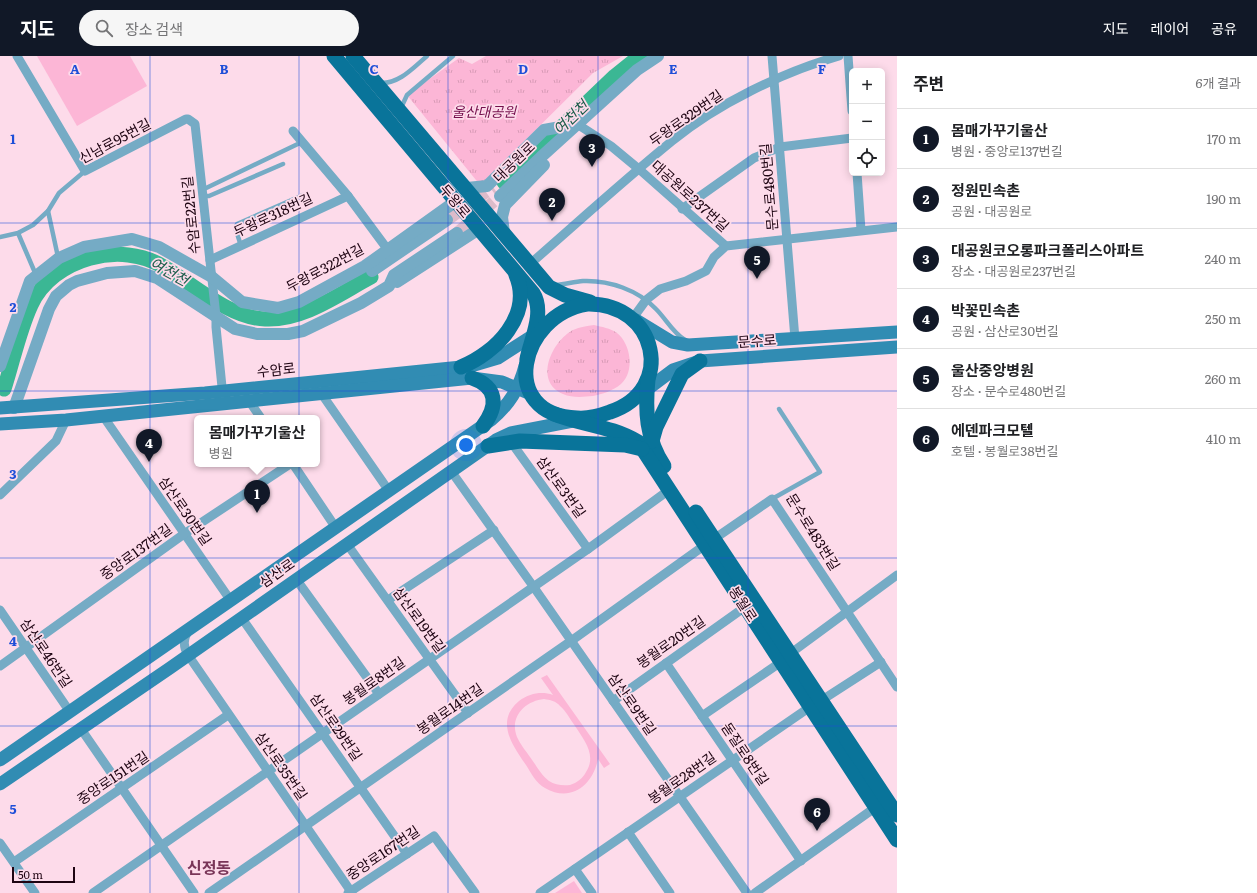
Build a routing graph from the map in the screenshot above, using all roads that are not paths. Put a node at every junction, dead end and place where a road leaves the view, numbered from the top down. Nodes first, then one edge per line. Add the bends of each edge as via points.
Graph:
1 (17, 56) edge
2 (334, 56) edge
3 (353, 56) edge
4 (427, 56) edge
5 (453, 56) edge
6 (658, 56) edge
7 (772, 56) edge
8 (838, 56) edge
9 (848, 56) edge
10 (774, 81) junction
11 (376, 83) junction
12 (851, 104) edge
13 (400, 111) junction
14 (192, 121) joint
15 (577, 124) junction
16 (293, 131) dead end
17 (849, 138) edge
18 (302, 142) junction
19 (780, 147) junction
20 (283, 164) dead end
21 (640, 170) junction
22 (85, 171) junction
23 (857, 176) edge
24 (467, 188) junction
25 (202, 193) junction
26 (303, 194) dead end
27 (496, 194) junction
28 (348, 196) junction
29 (456, 201) junction
30 (682, 209) junction
31 (48, 211) junction
32 (447, 220) tunnel mouth
33 (897, 227) edge
34 (479, 229) junction
35 (861, 230) junction
36 (457, 232) tunnel mouth
37 (18, 233) junction
38 (504, 233) junction
39 (0, 237) edge
40 (788, 239) junction
41 (241, 246) junction
42 (726, 246) junction
43 (59, 258) junction
44 (398, 259) junction
45 (210, 260) junction
46 (530, 264) junction
47 (514, 270) junction
48 (36, 274) junction
49 (212, 277) junction
50 (544, 282) junction
51 (389, 286) junction
52 (646, 300) junction
53 (599, 304) junction
54 (216, 316) junction
55 (633, 318) junction
56 (545, 327) junction
57 (897, 332) edge
58 (532, 337) junction
59 (795, 339) junction
60 (700, 345) junction
61 (897, 347) edge
62 (527, 360) junction
63 (700, 361) junction
64 (0, 366) edge
65 (461, 367) junction
66 (472, 378) junction
67 (648, 384) junction
68 (518, 388) junction
69 (321, 393) junction
70 (223, 397) junction
71 (534, 397) junction
72 (249, 401) junction
73 (0, 408) edge
74 (14, 408) junction
75 (779, 409) dead end
76 (259, 415) edge
77 (103, 416) junction
78 (66, 420) junction
79 (580, 420) junction
80 (2, 426) edge
81 (484, 426) junction
82 (511, 442) junction
83 (488, 446) junction
84 (647, 446) junction
85 (286, 467) edge
86 (293, 467) edge
87 (451, 471) junction
88 (665, 475) junction
89 (669, 490) junction
90 (389, 491) junction
91 (0, 496) edge
92 (772, 499) junction
93 (336, 528) junction
94 (494, 530) junction
95 (184, 534) junction
96 (709, 542) junction
97 (347, 544) junction
98 (588, 549) junction
99 (897, 575) edge
100 (296, 579) junction
101 (533, 586) junction
102 (388, 600) junction
103 (231, 601) junction
104 (746, 607) junction
105 (0, 610) edge
106 (847, 612) junction
107 (241, 618) junction
108 (190, 629) junction
109 (571, 641) junction
110 (26, 648) junction
111 (188, 655) junction
112 (430, 658) junction
113 (786, 658) junction
114 (881, 662) junction
115 (666, 663) junction
116 (0, 666) edge
117 (897, 687) edge
118 (379, 694) junction
119 (613, 700) junction
120 (816, 703) junction
121 (70, 712) junction
122 (468, 713) junction
123 (228, 714) junction
124 (702, 716) junction
125 (81, 729) junction
126 (323, 733) junction
127 (0, 760) edge
128 (733, 760) junction
129 (268, 772) junction
130 (0, 784) edge
131 (122, 788) junction
132 (361, 788) junction
133 (680, 797) junction
134 (876, 807) junction
135 (894, 825) edge
136 (305, 826) junction
137 (628, 832) junction
138 (897, 840) edge
139 (0, 843) edge
140 (161, 845) junction
141 (407, 854) junction
142 (802, 861) junction
143 (14, 862) junction
144 (575, 869) junction
145 (350, 892) edge
146 (35, 893) edge
147 (93, 893) edge
148 (194, 893) edge
149 (209, 893) edge
150 (475, 893) edge
151 (540, 893) edge
152 (592, 893) edge
153 (670, 893) edge
154 (747, 893) edge
155 (755, 893) edge

1 - 22 street
2 - 29 main road, 두왕로
3 - 11 main road
4 - 11 lane via 396,80
5 - 13 lane via 407,96
6 - 15 street via 637,70
7 - 10 street, 문수로480번길
8 - 10 street, 두왕로329번길 via 808,65
9 - 12 street
10 - 19 street, 문수로480번길
10 - 21 street, 두왕로329번길 via 722,106 673,140
11 - 13 main road
13 - 24 main road
14 - 22 street, 신남로95번길 via 186,119
14 - 25 street, 수암로22번길 via 196,128
15 - 21 street, 대공원로237번길 via 611,146
15 - 27 street via 567,141
15 - 27 street via 544,130
16 - 18 street, 두왕로322번길
17 - 19 street
18 - 25 lane
18 - 28 street, 두왕로322번길
19 - 30 street via 754,158
19 - 40 street, 문수로480번길
20 - 25 lane via 209,196
21 - 30 street, 대공원로237번길
21 - 46 street, 두왕로329번길
22 - 31 lane, 신남로95번길 via 59,193
23 - 35 street
24 - 27 street
24 - 38 main road
25 - 45 street, 수암로22번길
26 - 41 lane via 238,224 236,230
27 - 38 street
28 - 41 street, 두왕로318번길
28 - 44 street, 두왕로322번길
29 - 34 main road, 두왕로
29 - 44 street, 두왕로322번길
30 - 42 street, 대공원로237번길
31 - 37 lane, 신남로95번길 via 33,225
31 - 43 lane
32 - 44 street
33 - 35 street
34 - 47 main road, 두왕로
34 - 51 street
35 - 40 street
36 - 44 street
37 - 39 lane, 신남로95번길
37 - 48 lane
38 - 46 main road
40 - 42 street
40 - 59 street, 문수로480번길
41 - 45 street, 두왕로318번길
42 - 52 street via 714,257 706,271 660,288
43 - 48 street, 두왕로322번길
43 - 49 street, 두왕로322번길 via 84,247 132,239 159,247
44 - 49 street, 두왕로322번길 via 354,272 299,302 278,308 242,302
44 - 51 street
45 - 49 street, 수암로22번길
46 - 50 main road
47 - 58 main road, 두왕로 via 537,302
47 - 65 main road via 521,305 512,324 488,351
48 - 64 street via 30,281
49 - 54 street, 수암로22번길
50 - 52 lane via 555,285 584,281 606,283 620,286
50 - 53 main road via 565,295
51 - 54 street via 361,303 303,331 288,334 257,334 235,328
52 - 55 street
52 - 60 lane via 682,338
53 - 55 main road via 619,310
53 - 56 main road via 567,309
54 - 70 street, 수암로22번길
54 - 74 street via 157,278 135,271 107,273 69,285 56,296 42,324
55 - 60 main road, 문수로 via 672,342
55 - 67 main road via 644,332 649,349
56 - 58 main road, 수암로
56 - 62 main road via 534,342
57 - 59 main road, 문수로
58 - 62 main road, 두왕로
58 - 65 main road, 수암로 via 498,358
59 - 60 main road, 문수로
61 - 63 main road, 문수로
62 - 68 main road, 삼산로
62 - 71 main road via 526,378
63 - 67 main road, 문수로 via 673,370
63 - 84 main road via 682,374
65 - 70 main road, 수암로
66 - 68 main road, 수암로 via 490,379
66 - 69 main road, 수암로
66 - 81 main road via 488,388 493,398 492,410
67 - 79 main road via 632,401 614,411
67 - 84 main road, 봉월로
68 - 71 main road, 수암로
68 - 81 main road, 삼산로 via 504,409
69 - 72 main road, 수암로
69 - 90 street
70 - 72 main road, 수암로
70 - 74 main road, 수암로
70 - 77 main road, 수암로
71 - 79 main road, 봉월로 via 545,409 554,414
72 - 76 street
73 - 74 main road, 수암로
75 - 92 lane, 문수로483번길 via 820,472
77 - 78 main road, 수암로
77 - 95 street, 삼산로30번길
78 - 80 main road, 수암로
78 - 91 street via 56,441
79 - 83 main road, 삼산로 via 511,433
79 - 84 main road, 봉월로 via 623,434
81 - 90 main road, 삼산로
82 - 83 main road
82 - 84 main road
82 - 98 street, 삼산로3번길
83 - 87 main road, 삼산로
84 - 88 main road, 봉월로
85 - 95 street, 중앙로137번길
86 - 93 street
87 - 94 street, 삼산로9번길
87 - 97 main road, 삼산로
88 - 89 main road, 봉월로
88 - 96 main road
89 - 96 main road, 봉월로
89 - 98 street, 봉월로8번길
90 - 93 main road, 삼산로
92 - 96 street, 봉월로14번길
92 - 106 street, 문수로483번길
93 - 103 main road, 삼산로
94 - 101 street, 삼산로9번길
94 - 102 street
95 - 103 street, 삼산로30번길
95 - 110 street, 중앙로137번길
96 - 104 main road, 봉월로
96 - 109 street, 봉월로14번길
96 - 113 main road
97 - 100 main road, 삼산로
97 - 102 street, 삼산로19번길
98 - 101 street, 봉월로8번길
99 - 106 street
100 - 107 main road, 삼산로
100 - 118 street
101 - 109 street, 삼산로9번길
101 - 112 street, 봉월로8번길
102 - 112 street, 삼산로19번길
103 - 108 main road, 삼산로
104 - 113 main road, 봉월로
104 - 115 street, 봉월로20번길
105 - 110 street, 삼산로46번길
106 - 113 street
106 - 114 street, 문수로483번길
107 - 111 main road, 삼산로
107 - 126 street, 삼산로29번길
108 - 111 street via 184,643
108 - 121 main road, 삼산로
109 - 119 street, 삼산로9번길
109 - 122 street, 봉월로14번길
110 - 116 street, 중앙로137번길
110 - 121 street, 삼산로46번길
111 - 123 street, 삼산로35번길
111 - 125 main road, 삼산로
112 - 118 street, 봉월로8번길
112 - 122 street, 삼산로19번길
113 - 120 main road, 봉월로
113 - 124 street
114 - 117 street, 문수로483번길
114 - 120 street, 봉월로28번길
115 - 119 street, 봉월로20번길
115 - 124 street, 돋질로8번길
118 - 126 street, 봉월로8번길
119 - 133 street, 삼산로9번길
120 - 128 street, 봉월로28번길
120 - 134 main road, 봉월로
120 - 135 main road
121 - 127 main road, 삼산로
122 - 132 street, 봉월로14번길
123 - 129 street, 삼산로35번길
123 - 131 street, 중앙로151번길
124 - 128 street, 돋질로8번길
125 - 130 main road, 삼산로
125 - 131 street
126 - 129 street, 봉월로8번길
126 - 132 street, 삼산로29번길
128 - 133 street, 봉월로28번길
128 - 142 street, 돋질로8번길
129 - 136 street, 삼산로35번길
129 - 140 street, 봉월로8번길
131 - 140 street
131 - 143 street, 중앙로151번길
132 - 136 street, 봉월로14번길
132 - 141 street, 삼산로29번길
133 - 137 street, 봉월로28번길
133 - 154 street, 삼산로9번길
134 - 135 main road, 봉월로
134 - 142 street
135 - 138 main road, 봉월로
136 - 145 street, 삼산로35번길
136 - 149 street, 봉월로14번길
137 - 144 street, 봉월로28번길
137 - 153 street
139 - 143 street
140 - 147 street, 봉월로8번길
140 - 148 street
141 - 145 street, 중앙로167번길
141 - 150 street, 중앙로167번길 via 434,836
142 - 155 street
143 - 146 street
144 - 151 street, 봉월로28번길
144 - 152 street

